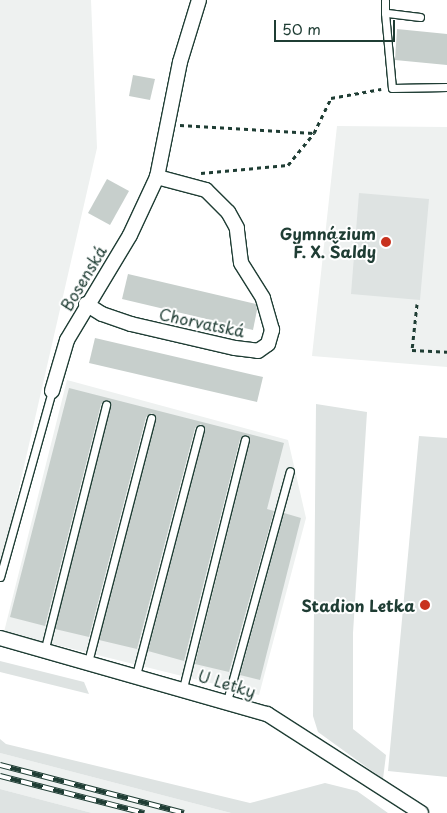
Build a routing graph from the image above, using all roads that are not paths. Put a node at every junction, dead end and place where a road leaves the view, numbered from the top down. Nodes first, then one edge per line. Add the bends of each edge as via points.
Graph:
1 (199, 0) edge
2 (385, 0) edge
3 (385, 13) junction
4 (420, 16) dead end
5 (447, 87) edge
6 (157, 177) junction
7 (86, 304) junction
8 (52, 391) joint
9 (106, 405) dead end
10 (151, 418) dead end
11 (200, 429) dead end
12 (245, 440) dead end
13 (290, 471) dead end
14 (0, 577) edge
15 (0, 638) edge
16 (44, 652) junction
17 (88, 662) junction
18 (136, 675) junction
19 (182, 688) junction
20 (228, 701) junction
21 (421, 813) edge

1 - 6 street, Bosenská via 180,62
2 - 3 lane
3 - 4 lane
3 - 5 lane via 392,88
6 - 7 street, Bosenská via 130,235
6 - 7 street, Chorvatská via 206,190 228,212 237,228 241,263 263,298 272,330 268,344 258,351 235,348 131,324 102,314
7 - 8 street, Bosenská via 67,340
8 - 14 lane, Bosenská
9 - 16 lane
10 - 17 lane
11 - 18 lane
12 - 19 lane
13 - 20 lane
15 - 16 street, U Letky
16 - 17 street, U Letky
17 - 18 street, U Letky
18 - 19 street, U Letky
19 - 20 street, U Letky
20 - 21 street, U Letky via 267,714

